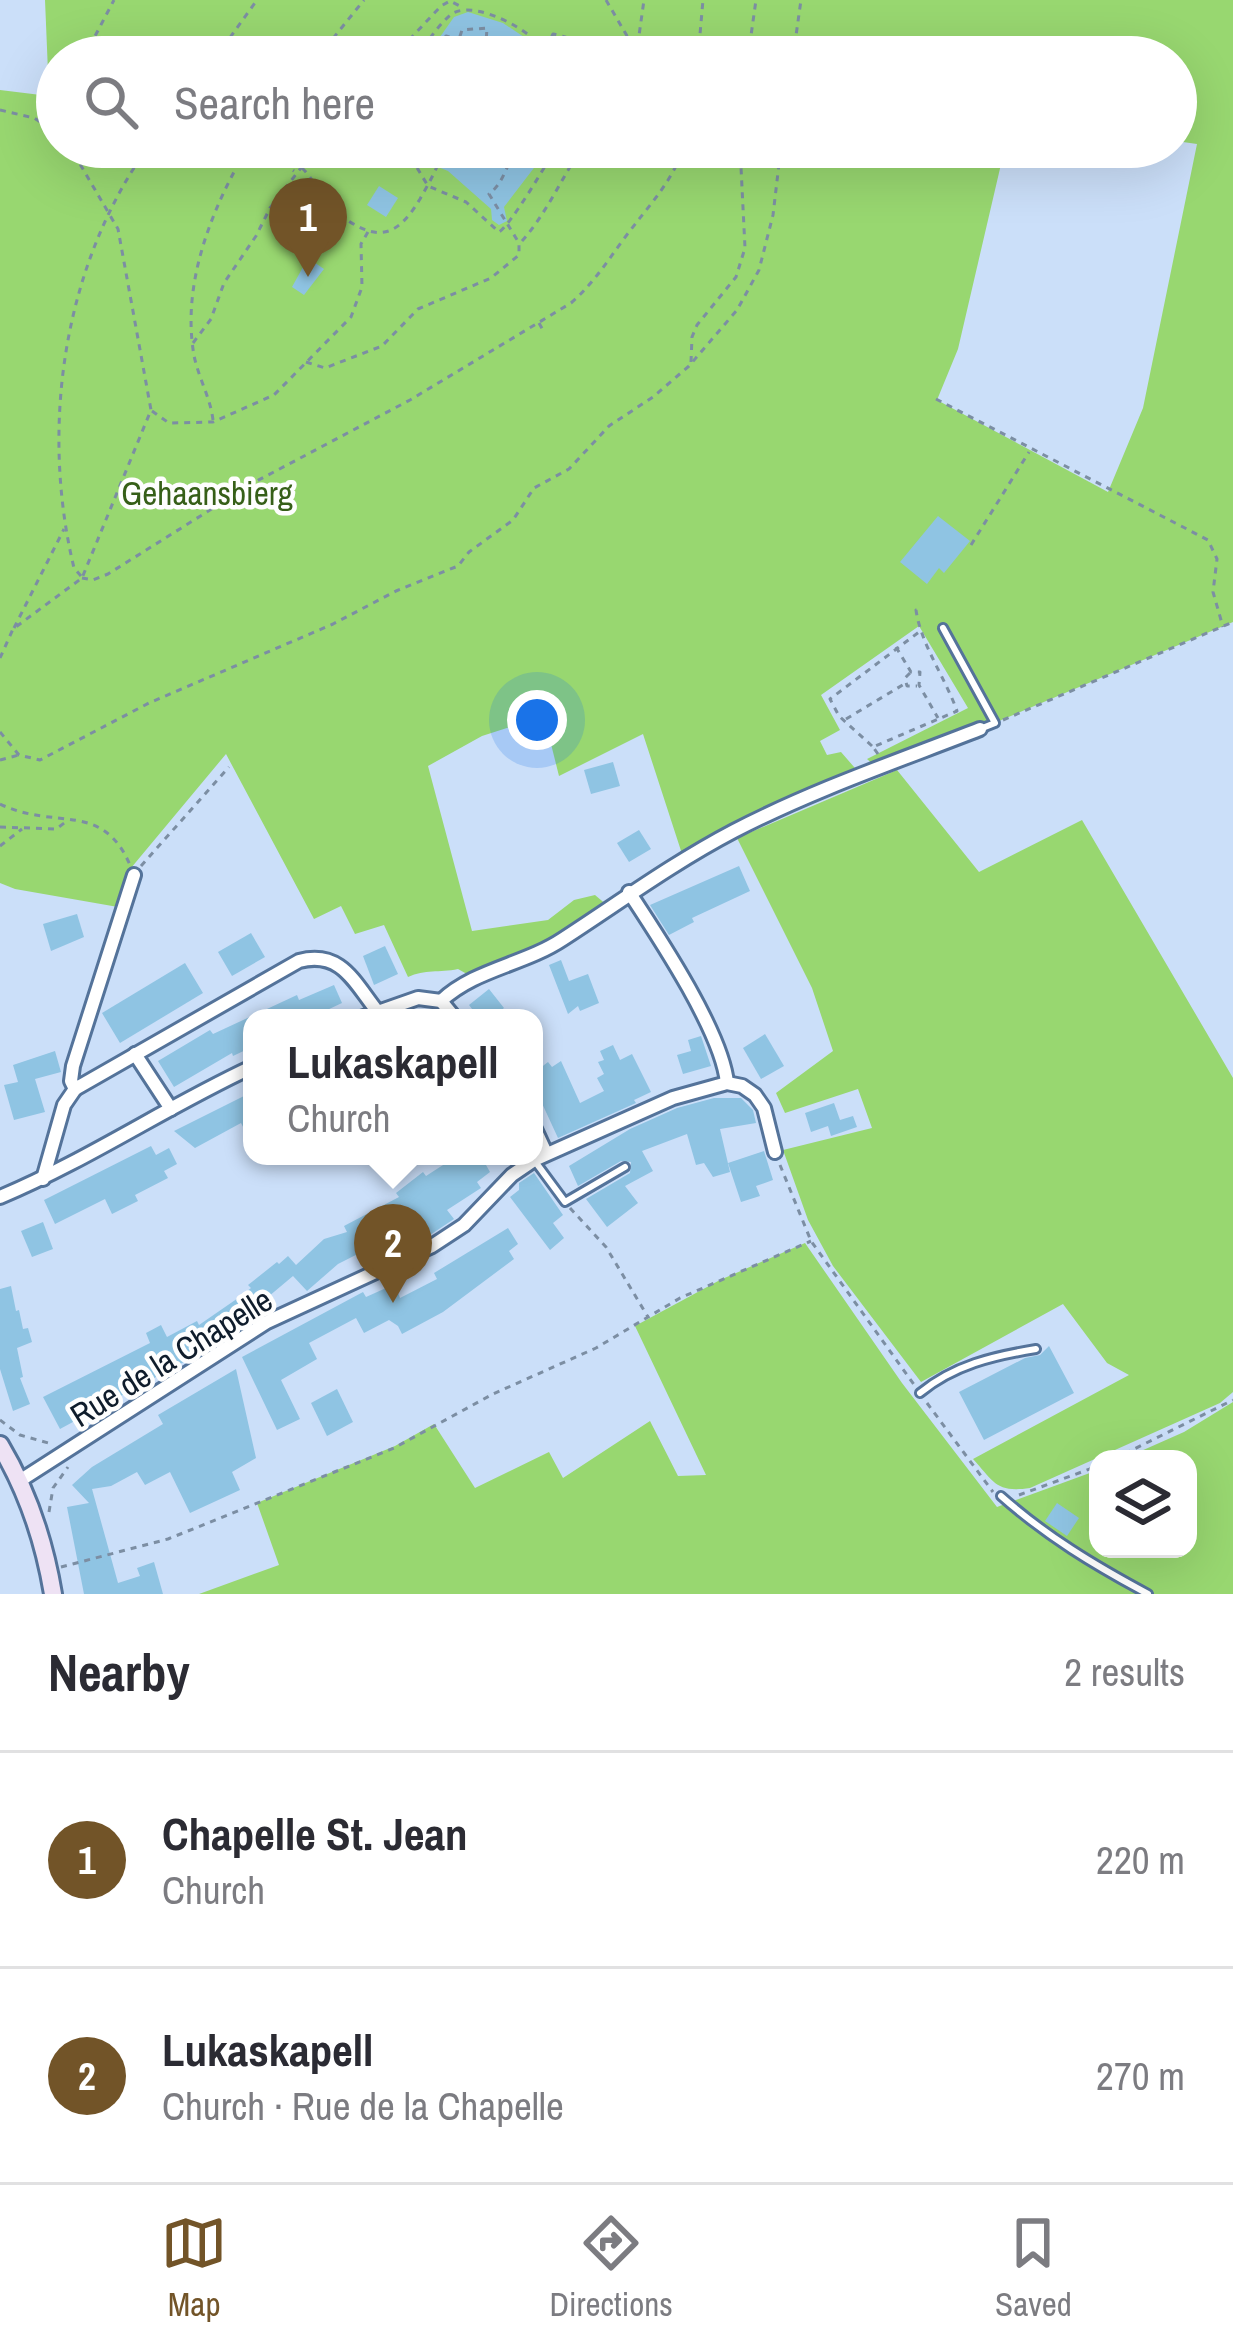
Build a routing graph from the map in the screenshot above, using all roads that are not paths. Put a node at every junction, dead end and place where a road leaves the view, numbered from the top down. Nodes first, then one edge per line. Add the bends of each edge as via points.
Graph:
1 (943, 628) road end
2 (980, 729) joint
3 (134, 875) road end
4 (629, 892) junction
5 (441, 1001) junction
6 (375, 1009) edge
7 (383, 1009) edge
8 (448, 1009) edge
9 (135, 1054) junction
10 (243, 1072) edge
11 (727, 1083) junction
12 (75, 1089) junction
13 (171, 1108) junction
14 (775, 1152) road end
15 (543, 1155) edge
16 (543, 1162) edge
17 (526, 1165) edge
18 (625, 1167) dead end
19 (43, 1179) junction
20 (0, 1197) edge
21 (1036, 1349) dead end
22 (920, 1393) road end
23 (0, 1444) edge
24 (21, 1480) junction
25 (1000, 1496) road end
26 (53, 1594) edge
27 (1148, 1594) edge

1 - 2 lane via 995,723
2 - 4 street via 734,831
3 - 12 street via 73,1066
4 - 5 street via 561,941
4 - 11 street via 671,956
5 - 7 street via 418,998
5 - 8 street
6 - 9 street via 342,968 315,957
9 - 12 street
9 - 13 street
10 - 13 street
11 - 14 street via 755,1094
11 - 15 street, Rue de la Chapelle
12 - 19 street
13 - 19 street
16 - 18 lane via 565,1202
17 - 24 street, Rue de la Chapelle via 432,1246 267,1322
19 - 20 street
21 - 22 lane via 962,1367
23 - 24 main road
24 - 26 main road
25 - 27 lane via 1087,1562

